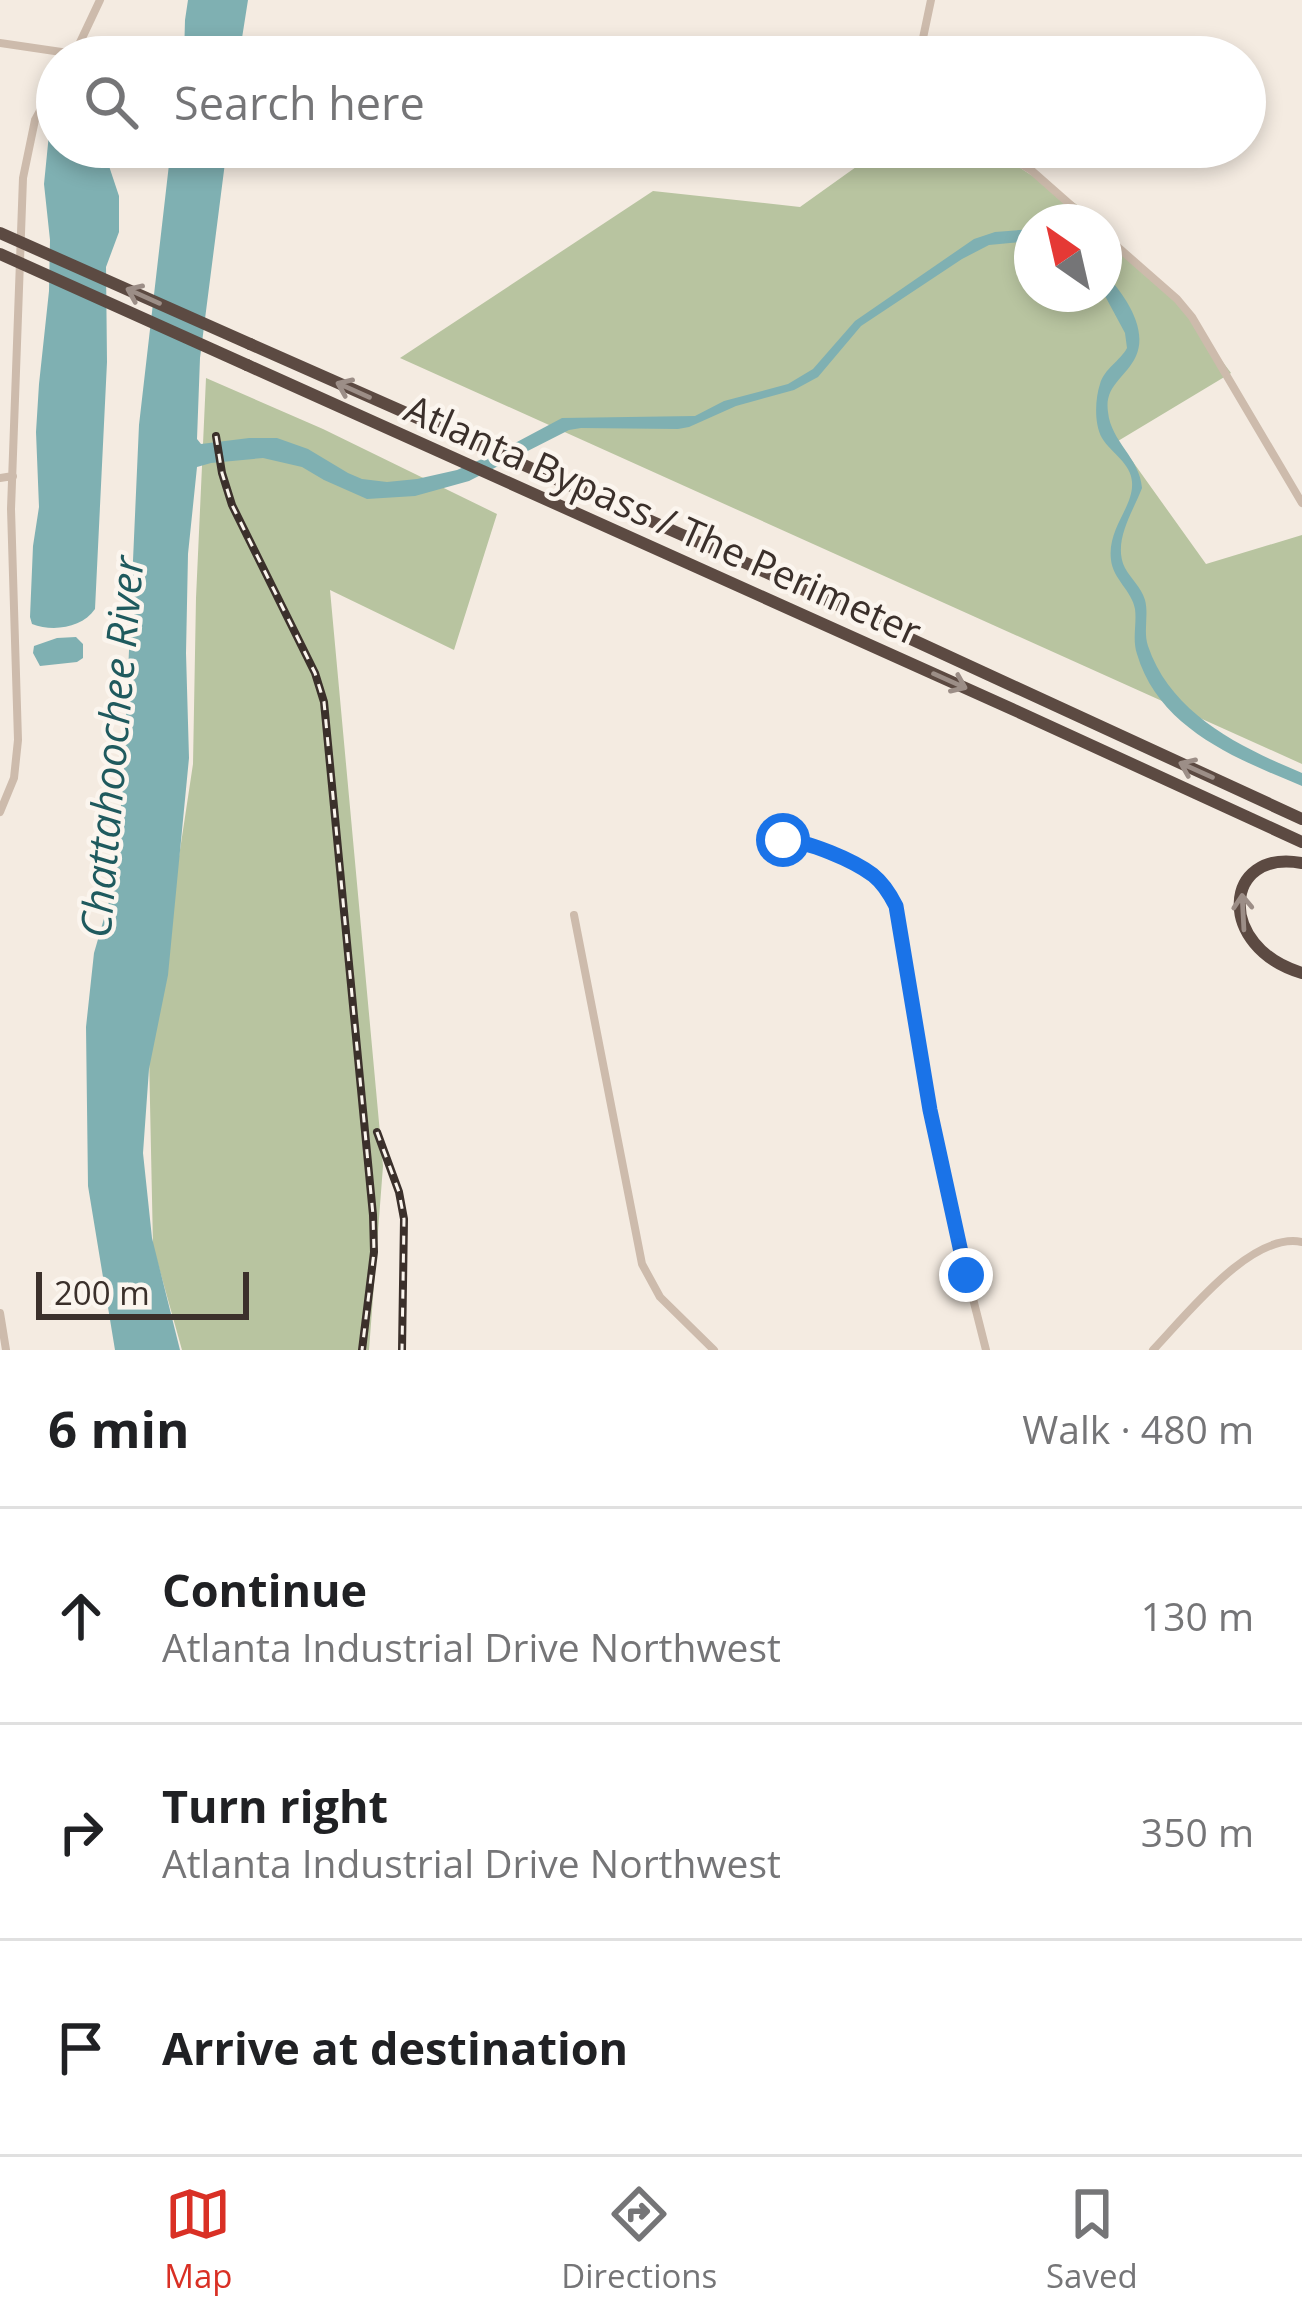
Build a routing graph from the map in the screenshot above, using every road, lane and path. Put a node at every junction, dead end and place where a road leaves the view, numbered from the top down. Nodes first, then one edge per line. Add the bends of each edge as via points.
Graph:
1 (100, 0) edge
2 (931, 0) edge
3 (83, 36) edge
4 (923, 36) edge
5 (0, 43) edge
6 (36, 49) edge
7 (36, 118) edge
8 (1028, 168) edge
9 (1070, 204) edge
10 (0, 233) edge
11 (1122, 251) edge
12 (0, 254) edge
13 (13, 476) junction
14 (0, 478) edge
15 (1302, 502) edge
16 (0, 812) edge
17 (1302, 819) edge
18 (1302, 842) edge
19 (770, 844) dead end
20 (1302, 863) edge
21 (574, 915) dead end
22 (1302, 973) edge
23 (1302, 1242) edge
24 (0, 1312) edge
25 (6, 1350) edge
26 (714, 1350) edge
27 (986, 1350) edge
28 (1153, 1350) edge

1 - 3 street
2 - 4 street
5 - 6 street
7 - 13 street via 25,161
8 - 9 street
17 -> 10 highway, Atlanta Bypass / The Perimeter, bridge
11 - 15 street via 1192,317
12 -> 18 highway, Atlanta Bypass / The Perimeter, bridge
13 - 14 street
13 - 16 street via 19,740
19 - 27 street via 798,841 860,866 896,906 945,1188
22 -> 20 highway via 1258,950 1239,912 1241,892 1258,871
21 - 26 street via 642,1264 661,1297
23 - 28 street via 1285,1241 1236,1266
24 - 25 street

